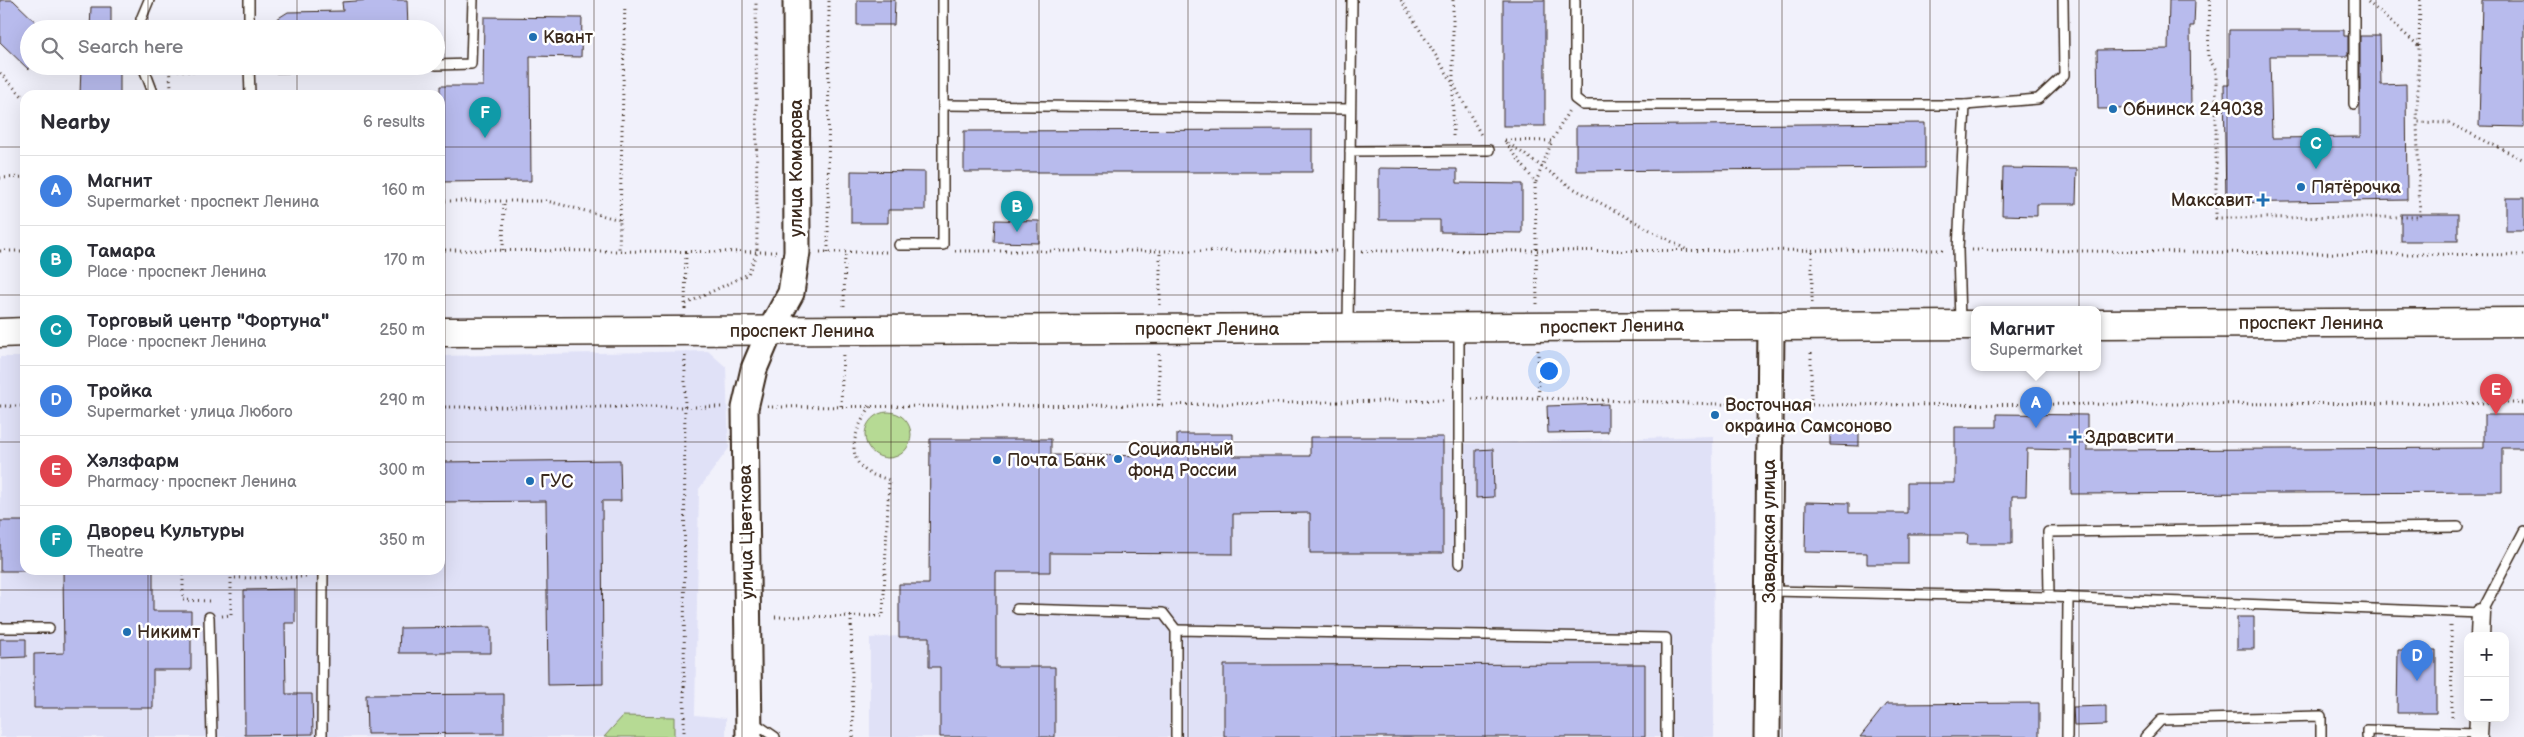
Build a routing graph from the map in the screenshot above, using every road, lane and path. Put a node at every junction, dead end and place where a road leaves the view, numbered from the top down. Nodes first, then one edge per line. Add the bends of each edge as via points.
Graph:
1 (149, 0) edge
2 (249, 0) edge
3 (473, 0) edge
4 (625, 0) edge
5 (756, 0) edge
6 (796, 0) edge
7 (830, 0) edge
8 (943, 0) edge
9 (1352, 0) edge
10 (1401, 0) edge
11 (1453, 0) edge
12 (1575, 0) edge
13 (2063, 0) edge
14 (2210, 0) edge
15 (2354, 0) edge
16 (2366, 0) edge
17 (2420, 0) edge
18 (141, 18) dead end
19 (249, 20) edge
20 (2419, 46) junction
21 (445, 65) edge
22 (0, 73) edge
23 (147, 75) edge
24 (170, 75) edge
25 (250, 75) edge
26 (1453, 84) junction
27 (152, 90) edge
28 (172, 90) edge
29 (250, 90) edge
30 (20, 94) edge
31 (1575, 99) junction
32 (2354, 104) dead end
33 (943, 105) junction
34 (1964, 105) junction
35 (1350, 109) junction
36 (2417, 122) junction
37 (1504, 140) junction
38 (1552, 141) junction
39 (1487, 146) junction
40 (1453, 150) junction
41 (1350, 151) junction
42 (2524, 160) edge
43 (1542, 167) junction
44 (20, 177) edge
45 (0, 178) edge
46 (1536, 182) junction
47 (445, 201) edge
48 (504, 201) junction
49 (620, 220) junction
50 (900, 245) dead end
51 (445, 250) edge
52 (503, 250) junction
53 (1958, 250) junction
54 (0, 251) edge
55 (20, 251) edge
56 (619, 251) junction
57 (686, 251) junction
58 (951, 251) dead end
59 (1349, 251) junction
60 (1688, 251) junction
61 (757, 252) junction
62 (797, 252) junction
63 (828, 252) junction
64 (891, 252) dead end
65 (1537, 252) junction
66 (2524, 255) edge
67 (686, 304) junction
68 (2524, 322) edge
69 (2101, 324) edge
70 (1771, 325) junction
71 (1967, 325) edge
72 (1348, 327) junction
73 (1459, 327) junction
74 (1538, 327) junction
75 (685, 331) junction
76 (770, 331) junction
77 (0, 332) edge
78 (20, 332) edge
79 (445, 332) edge
80 (1539, 398) junction
81 (1469, 399) dead end
82 (1449, 400) dead end
83 (2524, 403) edge
84 (0, 406) edge
85 (20, 406) edge
86 (871, 406) junction
87 (1769, 406) junction
88 (684, 407) junction
89 (445, 408) edge
90 (745, 408) junction
91 (2458, 526) dead end
92 (2524, 531) edge
93 (1459, 563) dead end
94 (183, 575) edge
95 (309, 575) edge
96 (323, 575) edge
97 (1770, 591) junction
98 (2049, 597) junction
99 (2068, 598) junction
100 (209, 601) dead end
101 (1017, 609) dead end
102 (2450, 613) junction
103 (2481, 613) junction
104 (851, 616) junction
105 (209, 617) joint
106 (775, 617) dead end
107 (0, 628) edge
108 (49, 628) dead end
109 (1176, 630) junction
110 (2480, 632) edge
111 (749, 728) edge
112 (2478, 730) edge
113 (2452, 732) junction
114 (212, 737) edge
115 (322, 737) edge
116 (684, 737) edge
117 (775, 737) edge
118 (853, 737) edge
119 (1176, 737) edge
120 (1666, 737) edge
121 (1767, 737) edge
122 (2067, 737) edge
123 (2145, 737) edge
124 (2321, 737) edge
125 (2367, 737) edge

1 - 18 lane
2 - 19 lane
3 - 21 lane via 470,64
4 - 49 path
5 - 61 path
6 - 62 street, улица Комарова
7 - 63 path
8 - 33 lane
9 - 35 lane
10 - 26 path
11 - 26 path
12 - 31 lane
13 - 34 lane via 2064,75 2038,99
14 - 36 path via 2208,56 2216,70 2216,218 2420,217
15 - 32 lane
16 - 20 path
17 - 20 path
20 - 36 path
22 - 30 path
23 - 27 lane
24 - 28 path
25 - 29 lane
26 - 39 path
26 - 40 path
31 - 34 lane via 1583,105
31 - 38 path
33 - 35 lane
33 - 50 lane via 943,245
34 - 53 lane
35 - 41 lane
36 - 42 path via 2449,122
37 - 38 path
37 - 39 path
37 - 43 path
37 - 46 path
38 - 43 path
39 - 40 lane
40 - 41 lane
41 - 59 lane
43 - 46 path
43 - 60 path via 1571,188
44 - 45 path
46 - 65 path
47 - 48 path
48 - 49 path via 547,201
48 - 52 path
49 - 56 path
51 - 52 path
52 - 56 path
53 - 60 path
53 - 66 path
53 - 71 lane
54 - 55 path
56 - 57 path
57 - 61 path
57 - 67 path
58 - 59 path
59 - 65 path
59 - 72 lane
60 - 65 path
61 - 62 path
61 - 67 path via 748,274
62 - 63 path
62 - 76 street, улица Комарова via 791,293
63 - 64 path
65 - 74 path
67 - 75 path
68 - 69 main road, проспект Ленина
70 - 71 main road, проспект Ленина
70 - 74 main road, проспект Ленина
70 - 87 street, Заводская улица
72 - 73 main road, проспект Ленина
72 - 76 main road, проспект Ленина
73 - 74 main road, проспект Ленина
73 - 93 lane
74 - 80 path
75 - 76 main road, проспект Ленина
75 - 79 main road, проспект Ленина
75 - 88 path
76 - 90 street, улица Цветкова via 754,369
77 - 78 main road
80 - 81 path
80 - 87 path
82 - 86 path
83 - 87 path
84 - 85 path
86 - 90 path
86 - 104 path via 854,439 856,457 866,471 889,480 883,616
87 - 97 street, Заводская улица
88 - 89 path
88 - 90 path
88 - 116 path
90 - 111 street, улица Цветкова
91 - 98 lane via 2048,532
92 - 103 lane
94 - 100 path via 183,600
95 - 105 path via 231,578 231,615
96 - 115 lane
97 - 98 lane
97 - 121 street, Заводская улица
98 - 99 lane
99 - 102 lane
99 - 122 lane
101 - 109 lane via 1164,613
102 - 103 lane
102 - 113 path
103 - 110 street
104 - 106 path
104 - 118 path
105 - 114 lane
107 - 108 lane
109 - 119 lane
109 - 120 lane via 1666,638
111 - 117 lane
112 - 113 lane
113 - 125 lane via 2367,730
123 - 124 lane via 2161,720 2321,716

